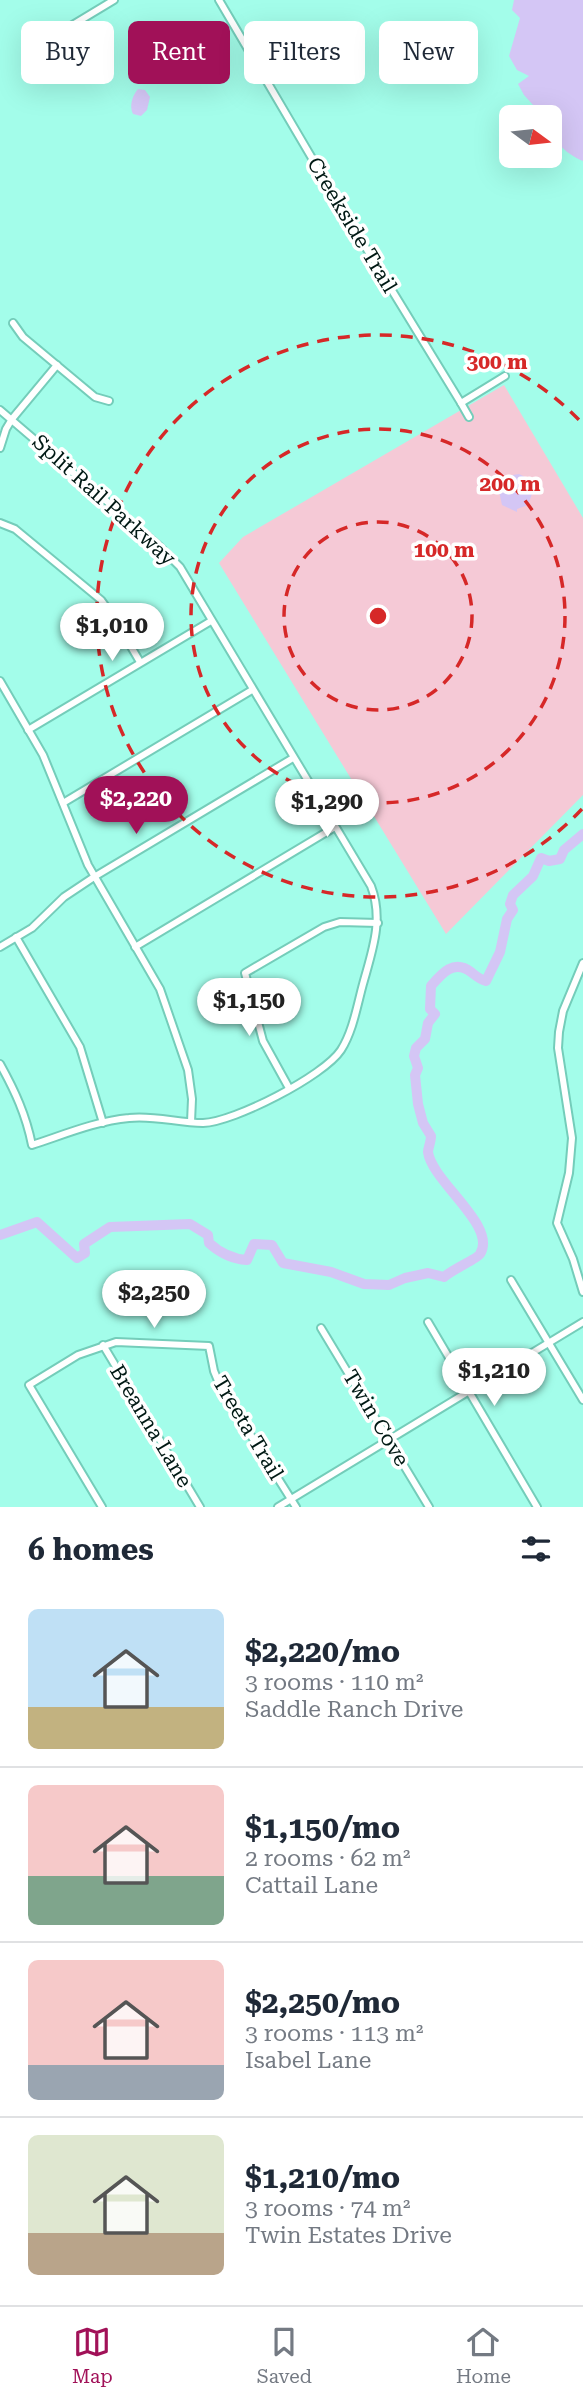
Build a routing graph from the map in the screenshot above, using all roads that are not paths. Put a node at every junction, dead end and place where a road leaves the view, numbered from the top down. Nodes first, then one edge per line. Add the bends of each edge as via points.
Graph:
1 (114, 0) edge
2 (219, 0) edge
3 (79, 21) edge
4 (13, 323) dead end
5 (57, 365) junction
6 (505, 376) dead end
7 (109, 401) dead end
8 (461, 403) junction
9 (0, 410) edge
10 (469, 417) dead end
11 (12, 419) junction
12 (0, 448) edge
13 (0, 523) edge
14 (211, 621) junction
15 (140, 662) junction
16 (0, 681) edge
17 (253, 690) junction
18 (28, 730) junction
19 (293, 758) junction
20 (63, 803) junction
21 (335, 827) junction
22 (94, 877) junction
23 (378, 923) junction
24 (16, 937) junction
25 (0, 947) edge
26 (135, 947) junction
27 (583, 963) edge
28 (0, 1064) edge
29 (289, 1088) junction
30 (191, 1122) junction
31 (103, 1123) junction
32 (512, 1280) dead end
33 (583, 1292) edge
34 (428, 1322) dead end
35 (583, 1322) edge
36 (321, 1328) dead end
37 (549, 1343) junction
38 (103, 1345) junction
39 (468, 1391) junction
40 (583, 1400) edge
41 (388, 1438) junction
42 (291, 1500) junction
43 (102, 1507) edge
44 (200, 1507) edge
45 (278, 1507) edge
46 (296, 1507) edge
47 (429, 1507) edge
48 (537, 1507) edge

1 - 3 street
2 - 8 street, Creekside Trail
4 - 5 street
5 - 7 street via 95,397
5 - 11 street
6 - 8 street
8 - 10 street, Creekside Trail
9 - 11 street, Split Rail Parkway
11 - 12 street
11 - 14 street, Split Rail Parkway via 171,557
13 - 15 street via 15,529 101,600
14 - 15 street
14 - 17 street, Split Rail Parkway
15 - 18 street
16 - 18 street
17 - 19 street, Split Rail Parkway
17 - 20 street
18 - 20 street
19 - 21 street, Split Rail Parkway
19 - 22 street
20 - 22 street
21 - 23 street, Split Rail Parkway via 371,886
21 - 26 street
22 - 24 street
22 - 26 street
23 - 29 street, Split Rail Parkway via 346,1041 325,1068
23 - 29 street via 340,922 324,927 246,973 264,1041
24 - 25 street
24 - 31 street via 80,1047
26 - 30 street via 160,989 188,1070
27 - 33 street via 559,1032 572,1138 557,1223
28 - 31 street, Split Rail Parkway via 18,1097 32,1145
29 - 30 street, Split Rail Parkway via 236,1116
30 - 31 street, Split Rail Parkway via 131,1117
32 - 37 street
34 - 39 street
35 - 37 street
36 - 41 street, Twin Cove
37 - 39 street
37 - 40 street
38 - 42 street, Treeta Trail via 209,1346 221,1388
38 - 43 street via 29,1385
38 - 44 street, Breanna Lane
39 - 41 street
39 - 48 street
41 - 42 street
41 - 47 street, Twin Cove
42 - 45 street
42 - 46 street, Treeta Trail

